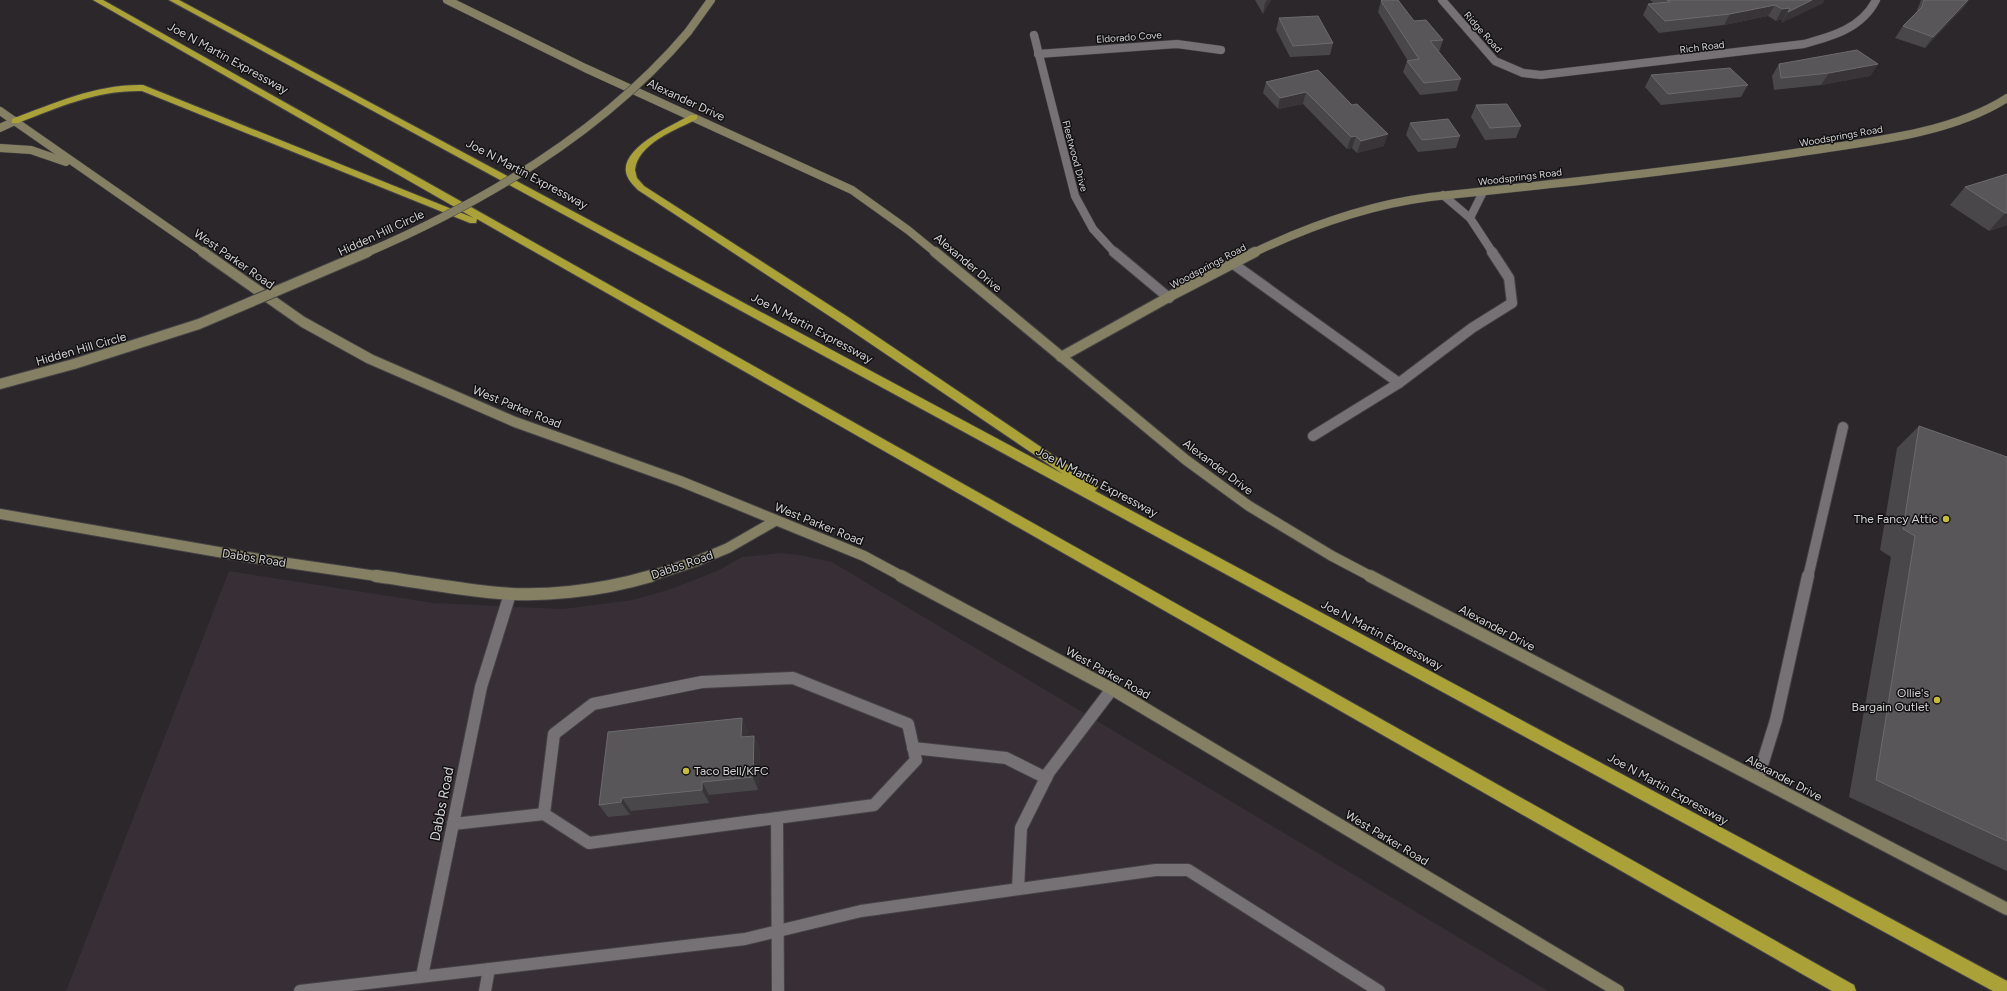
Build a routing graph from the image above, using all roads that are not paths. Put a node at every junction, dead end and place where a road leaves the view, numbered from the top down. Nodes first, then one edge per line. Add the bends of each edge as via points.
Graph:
1 (97, 0) edge
2 (173, 0) edge
3 (447, 0) edge
4 (711, 0) edge
5 (1442, 0) edge
6 (1876, 0) edge
7 (1034, 35) dead end
8 (1221, 50) dead end
9 (1038, 54) junction
10 (1516, 70) joint
11 (2007, 98) edge
12 (0, 111) edge
13 (694, 117) junction
14 (15, 120) junction
15 (0, 128) edge
16 (0, 148) edge
17 (76, 165) junction
18 (1483, 192) junction
19 (1443, 195) junction
20 (1470, 218) junction
21 (518, 239) junction
22 (1232, 263) junction
23 (1169, 298) junction
24 (1061, 357) junction
25 (1399, 383) junction
26 (0, 384) edge
27 (1843, 427) dead end
28 (1312, 436) dead end
29 (0, 514) edge
30 (775, 521) junction
31 (1154, 529) junction
32 (510, 594) junction
33 (1112, 689) junction
34 (914, 748) junction
35 (1046, 778) junction
36 (1758, 778) junction
37 (544, 814) junction
38 (777, 818) junction
39 (453, 824) junction
40 (1018, 889) junction
41 (2007, 909) edge
42 (777, 931) junction
43 (489, 969) junction
44 (422, 976) junction
45 (2007, 990) edge
46 (300, 991) edge
47 (485, 991) edge
48 (778, 991) edge
49 (1379, 991) edge
50 (1618, 991) edge
51 (1848, 991) edge

1 - 21 highway, Joe N Martin Expressway
2 - 31 highway, Joe N Martin Expressway
3 - 13 street, Alexander Drive via 584,68
4 - 26 street, Hidden Hill Circle, bridge via 665,59 644,80 578,134 508,180 433,223 385,246 199,324 74,364
5 - 10 street, Ridge Road via 1491,58
6 - 10 street, Rich Road via 1871,10 1848,28 1828,37 1790,47 1551,75
7 - 9 street, Fleetwood Drive
8 - 9 street, Eldorado Cove via 1209,46 1177,44
9 - 23 street, Fleetwood Drive via 1075,196 1085,218 1114,254
11 - 18 street, Woodsprings Road via 2000,104 1968,117 1924,130 1798,154
12 - 14 street, West Parker Road
13 - 24 street, Alexander Drive via 852,190 908,230
13 - 31 highway via 654,138 640,150 630,171 632,179 641,188 844,320
14 - 15 street
14 - 17 street, West Parker Road
14 - 21 highway via 97,92 117,88 143,88
16 - 17 street via 31,150
17 - 30 street, West Parker Road via 303,322 370,359 515,422 680,480
18 - 19 street, Woodsprings Road
18 - 20 street
19 - 20 street
19 - 22 street, Woodsprings Road via 1379,206 1333,220
20 - 25 street via 1509,278 1512,303 1472,328
21 - 51 highway, Joe N Martin Expressway
22 - 23 street, Woodsprings Road
22 - 25 street
23 - 24 street, Woodsprings Road
24 - 36 street, Alexander Drive via 1186,460 1261,514 1332,556
25 - 28 street
27 - 36 street via 1786,664 1776,720
29 - 32 street, Dabbs Road via 247,558
30 - 32 street, Dabbs Road via 720,552 634,581 548,594
30 - 33 street, West Parker Road via 864,556
31 - 45 highway, Joe N Martin Expressway
32 - 39 street, Dabbs Road via 480,687
33 - 35 street
33 - 50 street, West Parker Road
34 - 35 street via 1006,758
34 - 37 street via 908,724 794,678 702,682 593,704 554,734
34 - 38 street via 916,760 874,805
35 - 40 street via 1021,828
36 - 41 street, Alexander Drive
37 - 38 street via 589,843
37 - 39 street
38 - 42 street
39 - 44 street, Dabbs Road
40 - 42 street via 861,911
40 - 49 street via 1156,870 1188,870
42 - 43 street via 745,939
42 - 48 street
43 - 44 street
43 - 47 street
44 - 46 street

